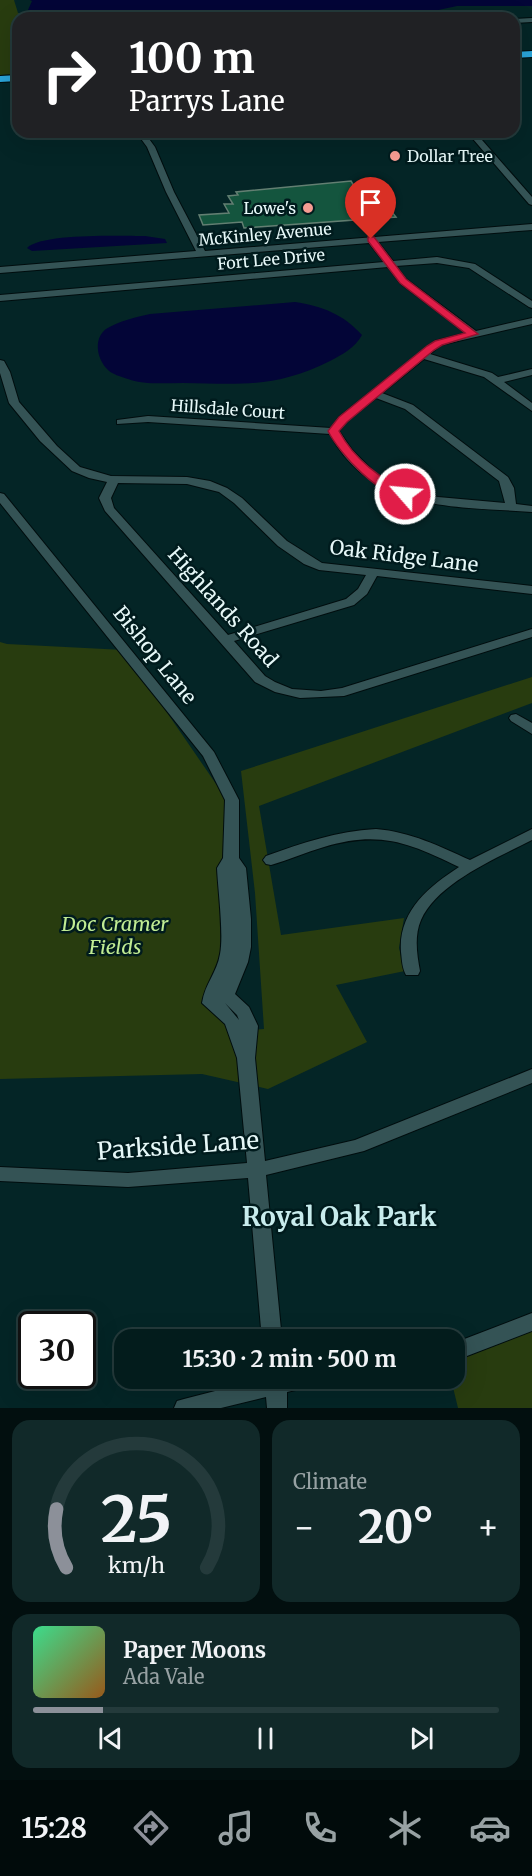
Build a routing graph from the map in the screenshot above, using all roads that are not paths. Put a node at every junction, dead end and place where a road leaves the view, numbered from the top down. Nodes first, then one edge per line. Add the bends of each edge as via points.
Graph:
1 (144, 138) edge
2 (476, 138) edge
3 (532, 202) edge
4 (532, 227) edge
5 (371, 239) junction
6 (202, 254) junction
7 (390, 264) junction
8 (0, 270) edge
9 (0, 298) edge
10 (532, 305) edge
11 (532, 321) edge
12 (473, 334) junction
13 (422, 355) junction
14 (0, 363) edge
15 (532, 372) edge
16 (495, 381) junction
17 (374, 394) junction
18 (532, 408) edge
19 (121, 422) dead end
20 (334, 431) junction
21 (114, 479) junction
22 (0, 496) edge
23 (511, 507) junction
24 (532, 509) edge
25 (373, 573) junction
26 (532, 590) edge
27 (532, 633) edge
28 (225, 640) junction
29 (516, 718) dead end
30 (532, 730) edge
31 (532, 834) edge
32 (271, 860) dead end
33 (471, 867) junction
34 (412, 971) dead end
35 (532, 1076) edge
36 (255, 1170) junction
37 (0, 1174) edge
38 (532, 1322) edge
39 (271, 1329) edge
40 (465, 1349) edge
41 (251, 1389) edge
42 (277, 1389) edge
43 (183, 1408) edge
44 (278, 1408) edge

1 - 6 street
2 - 3 street
4 - 5 street, McKinley Avenue
5 - 6 street, McKinley Avenue
5 - 7 street
6 - 8 street, McKinley Avenue
7 - 9 street, Fort Lee Drive
7 - 10 street, Fort Lee Drive via 437,260 466,264
7 - 12 street via 411,288
11 - 12 street
12 - 13 street via 438,343
13 - 16 street via 473,369
13 - 17 street
14 - 21 street, Oak Ridge Lane via 6,371 14,403 69,465 94,476
15 - 16 street
16 - 18 street
17 - 20 street
17 - 23 street via 408,407 504,479
19 - 20 street, Hillsdale Court via 148,418
20 - 23 street via 341,446 386,486 426,498
21 - 25 street, Oak Ridge Lane via 208,484 239,501 287,550 300,558 319,566
21 - 28 street, Highlands Road via 105,498 109,509
22 - 36 street, Bishop Lane via 209,755 232,800 231,858 238,868 245,942 240,968 216,996 233,1020 246,1058
23 - 24 street
25 - 26 street, Oak Ridge Lane
25 - 28 street via 363,591 350,602
27 - 28 street, Highlands Road via 322,696 275,689 260,679
29 - 30 street
31 - 33 street
32 - 33 street via 336,838 382,834 410,839
33 - 34 street via 432,894 418,911 409,940
35 - 36 street, Parkside Lane via 358,1146
36 - 37 street, Parkside Lane via 128,1180
36 - 39 street
38 - 40 street
41 - 43 street
42 - 44 street

